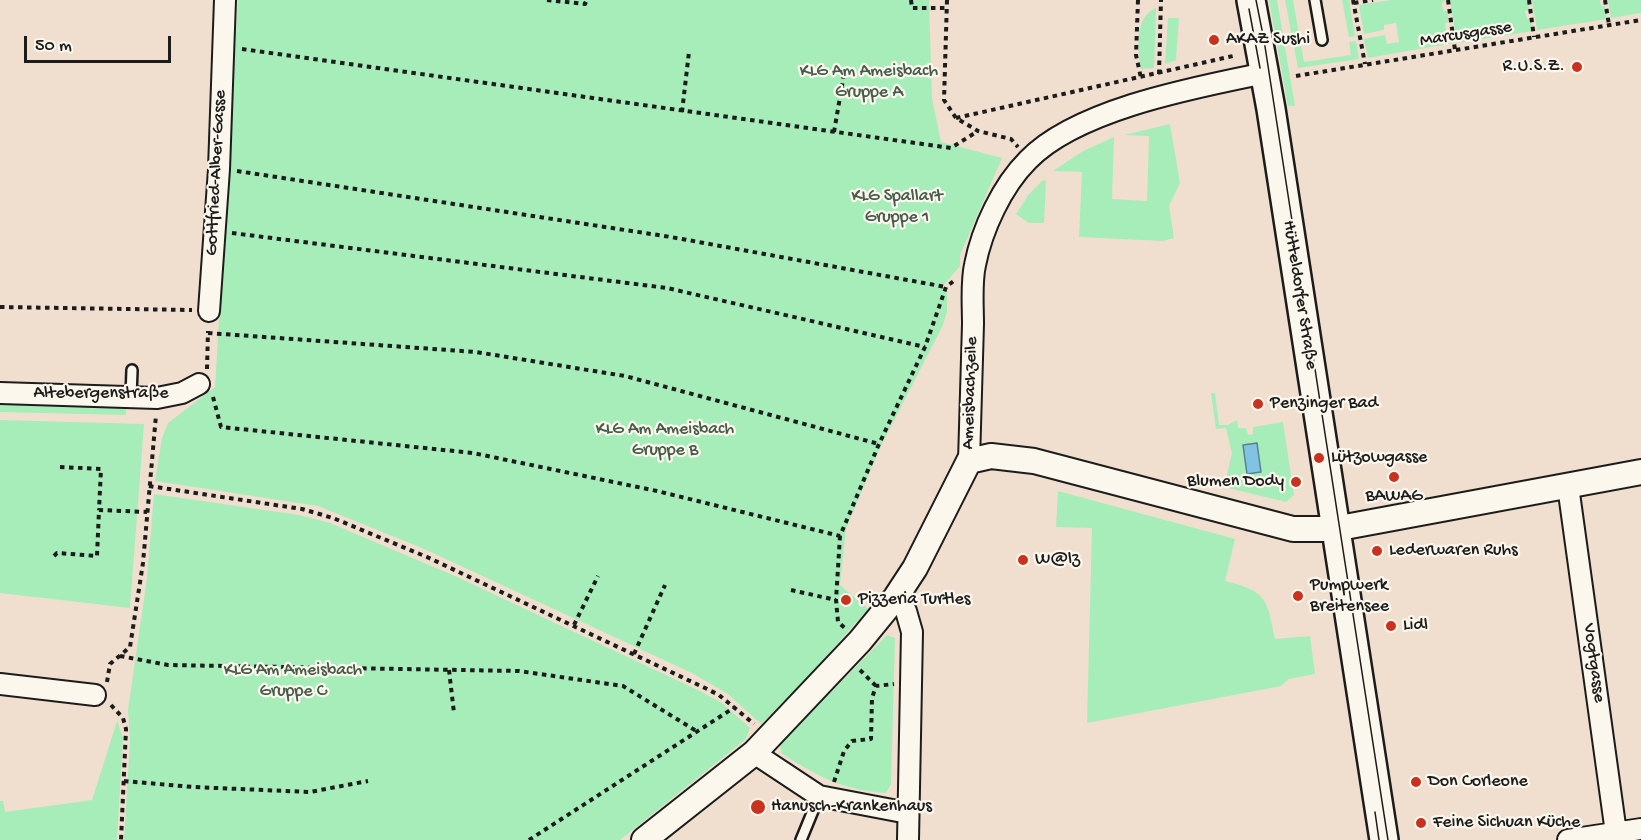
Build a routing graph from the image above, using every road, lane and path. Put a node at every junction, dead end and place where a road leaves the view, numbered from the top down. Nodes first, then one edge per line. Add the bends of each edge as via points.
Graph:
1 (225, 0) edge
2 (547, 0) edge
3 (587, 0) edge
4 (911, 0) edge
5 (947, 0) edge
6 (1138, 0) edge
7 (1161, 0) edge
8 (1251, 0) edge
9 (1315, 0) edge
10 (1373, 0) edge
11 (1448, 0) edge
12 (1529, 0) edge
13 (1605, 0) edge
14 (1354, 1) edge
15 (947, 8) junction
16 (1641, 20) edge
17 (1609, 25) junction
18 (1534, 37) junction
19 (1322, 40) dead end
20 (223, 48) junction
21 (1455, 50) junction
22 (689, 52) dead end
23 (1233, 56) dead end
24 (1365, 64) junction
25 (845, 68) dead end
26 (1265, 73) junction
27 (1159, 74) junction
28 (1296, 76) dead end
29 (1141, 78) junction
30 (682, 112) junction
31 (956, 118) junction
32 (978, 131) junction
33 (834, 132) junction
34 (1028, 159) junction
35 (219, 169) junction
36 (213, 231) junction
37 (974, 265) junction
38 (946, 287) junction
39 (0, 307) edge
40 (209, 311) junction
41 (208, 333) junction
42 (926, 347) junction
43 (132, 370) dead end
44 (205, 387) junction
45 (0, 393) edge
46 (131, 397) junction
47 (157, 398) junction
48 (879, 444) junction
49 (969, 461) junction
50 (60, 467) dead end
51 (1641, 472) edge
52 (149, 486) junction
53 (1568, 486) junction
54 (99, 510) junction
55 (147, 512) junction
56 (1334, 529) junction
57 (840, 536) junction
58 (54, 556) dead end
59 (598, 576) dead end
60 (665, 585) dead end
61 (791, 590) dead end
62 (896, 597) junction
63 (836, 600) junction
64 (574, 625) junction
65 (860, 641) junction
66 (634, 654) junction
67 (120, 656) junction
68 (855, 665) dead end
69 (449, 670) junction
70 (898, 683) dead end
71 (0, 684) edge
72 (876, 686) junction
73 (95, 696) junction
74 (735, 707) junction
75 (454, 713) dead end
76 (698, 732) junction
77 (760, 745) junction
78 (124, 781) junction
79 (368, 781) dead end
80 (826, 791) junction
81 (908, 813) junction
82 (1641, 829) edge
83 (1617, 836) edge
84 (121, 840) edge
85 (529, 840) edge
86 (644, 840) edge
87 (801, 840) edge
88 (908, 840) edge
89 (1384, 840) edge
90 (1568, 840) edge

1 - 20 street, Gottfried-Alber-Gasse
2 - 3 path via 585,4
4 - 15 path via 912,8
5 - 15 path
6 - 29 path via 1136,55
7 - 27 path
8 - 26 main road, Hütteldorfer Straße
9 - 19 lane
10 - 14 path
11 - 21 path
12 - 18 path
13 - 17 path
14 - 24 path
15 - 31 path via 944,100
16 - 17 path, Marcusgasse
17 - 18 path, Marcusgasse
18 - 21 path, Marcusgasse
20 - 30 path
20 - 35 street, Gottfried-Alber-Gasse
21 - 24 path, Marcusgasse
22 - 30 path
23 - 27 path
24 - 28 path, Marcusgasse
25 - 33 path
26 - 34 street, Ameisbachzeile via 1114,111 1070,131
26 - 56 main road, Hütteldorfer Straße
27 - 29 path
29 - 31 path
30 - 33 path
31 - 32 path
32 - 33 path via 951,148
32 - 34 path via 1011,139
34 - 37 street, Ameisbachzeile via 1008,185
35 - 36 street, Gottfried-Alber-Gasse
35 - 38 path via 671,237
36 - 40 street, Gottfried-Alber-Gasse
36 - 42 path via 667,288
37 - 38 path
37 - 49 street, Ameisbachzeile
38 - 42 path
39 - 40 path
40 - 41 path
41 - 44 path
41 - 48 path via 476,352 626,376
42 - 48 path
43 - 46 lane
44 - 47 street, Altebergenstraße
44 - 57 path via 221,427 473,453 657,491
45 - 46 street, Altebergenstraße
46 - 47 street, Altebergenstraße
47 - 52 path
48 - 57 path
49 - 56 street via 1014,456 1293,529
49 - 62 street, Ameisbachzeile via 915,568
50 - 54 path via 101,469
51 - 53 street
52 - 55 path
52 - 64 path via 302,509 333,518
53 - 56 street
53 - 83 street, Vogtgasse
54 - 55 path
54 - 58 path via 97,556
55 - 67 path via 130,646
56 - 89 main road, Hütteldorfer Straße
57 - 63 path
59 - 64 path
60 - 66 path
61 - 63 path
62 - 65 street, Ameisbachzeile
62 - 81 street via 906,611 912,632
63 - 65 path via 838,622
64 - 66 path
65 - 77 street, Ameisbachzeile
66 - 74 path via 719,695
67 - 69 path via 168,665
67 - 73 path via 110,664 105,692
68 - 72 path
69 - 75 path
69 - 76 path via 519,671 623,686
70 - 72 path
71 - 73 street
72 - 80 path via 872,698 872,740 852,741
73 - 78 path via 116,707 123,718 127,740
74 - 76 path
74 - 77 path
76 - 85 path
77 - 80 street
77 - 86 street, Ameisbachzeile
78 - 79 path via 310,792
78 - 84 path
80 - 81 street
80 - 87 lane
81 - 88 street
82 - 83 street
83 - 90 street

